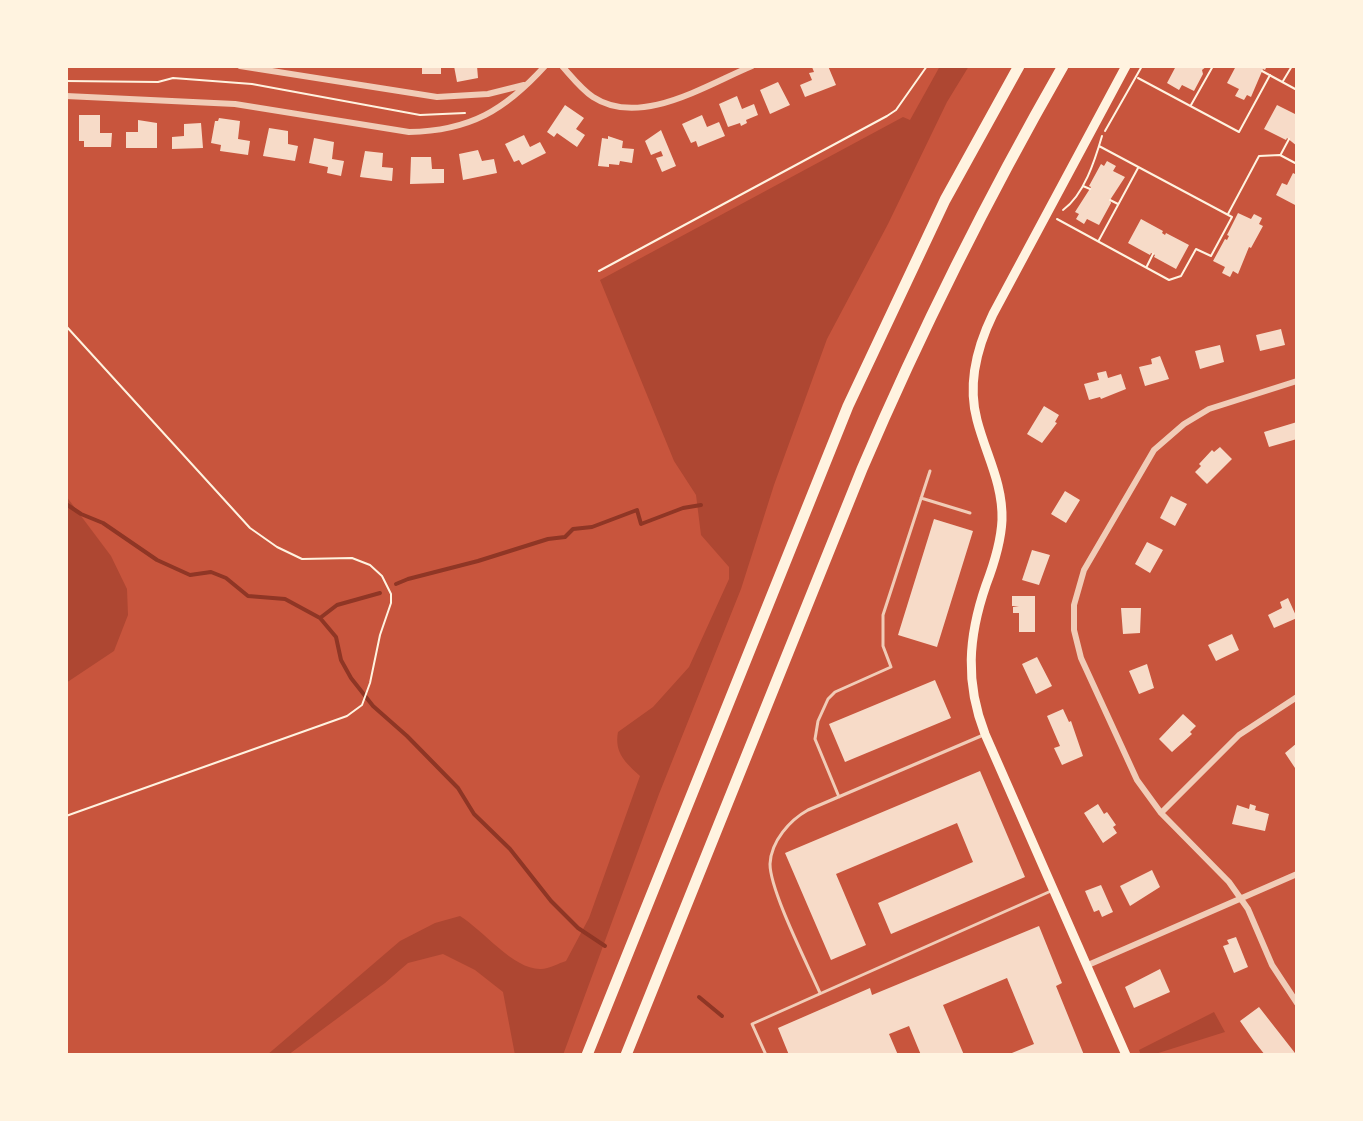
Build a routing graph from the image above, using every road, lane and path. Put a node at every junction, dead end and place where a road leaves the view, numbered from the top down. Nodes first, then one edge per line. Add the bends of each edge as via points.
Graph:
1 (240, 66) edge
2 (545, 66) edge
3 (562, 66) edge
4 (752, 66) edge
5 (927, 66) edge
6 (1019, 66) edge
7 (1063, 66) edge
8 (1126, 66) edge
9 (1142, 66) edge
10 (1213, 66) edge
11 (1292, 66) edge
12 (1202, 70) dead end
13 (1262, 71) dead end
14 (1208, 74) junction
15 (1270, 75) junction
16 (1136, 77) junction
17 (66, 81) edge
18 (1283, 82) junction
19 (527, 85) junction
20 (1297, 90) edge
21 (66, 96) edge
22 (1191, 106) junction
23 (466, 113) dead end
24 (1289, 139) dead end
25 (1099, 146) junction
26 (1280, 155) junction
27 (1297, 164) edge
28 (1139, 167) junction
29 (1082, 185) junction
30 (1090, 189) dead end
31 (1110, 200) dead end
32 (1118, 204) junction
33 (1228, 215) junction
34 (1057, 219) junction
35 (1054, 226) dead end
36 (1222, 235) junction
37 (1228, 238) dead end
38 (1098, 241) junction
39 (1153, 254) dead end
40 (1146, 267) junction
41 (599, 271) dead end
42 (66, 326) edge
43 (1297, 381) edge
44 (930, 471) dead end
45 (921, 498) junction
46 (970, 513) dead end
47 (1297, 697) edge
48 (985, 734) junction
49 (839, 797) junction
50 (1161, 813) junction
51 (66, 816) edge
52 (1297, 874) edge
53 (1054, 890) junction
54 (1241, 899) junction
55 (1088, 965) junction
56 (820, 993) junction
57 (1297, 1003) edge
58 (587, 1055) edge
59 (626, 1055) edge
60 (766, 1055) edge
61 (1126, 1055) edge

1 - 19 street via 437,97
2 - 19 street
3 - 4 street via 593,97 632,110 661,104
5 - 41 path via 887,116
6 - 58 highway via 945,200 848,406
7 - 59 highway via 980,215 900,382
8 - 48 main road via 993,314 975,359 975,412 1002,504 998,552 970,645 972,689
9 - 16 path
10 - 14 path
11 - 18 path
12 - 14 path
13 - 15 path
14 - 22 path
15 - 18 path
15 - 22 path via 1239,132
16 - 22 path
16 - 25 path
17 - 23 path via 173,78 252,84 420,115
18 - 20 path
19 - 21 street via 479,119 433,132 235,104
24 - 26 path
25 - 28 path
25 - 29 path
26 - 27 path
26 - 33 path via 1259,156
28 - 32 path
28 - 33 path
29 - 30 path
29 - 34 path
31 - 32 path
32 - 38 path
33 - 36 path via 1232,217
34 - 35 path
34 - 38 path
36 - 37 path
36 - 40 path via 1211,256 1196,249 1181,276 1169,280
38 - 40 path
39 - 40 path
42 - 51 path via 250,528 302,559 352,558 370,565 382,576 391,603 362,705 347,716
43 - 50 street via 1201,413 1172,433 1147,459 1084,570 1074,605 1081,658 1137,780
44 - 45 lane
45 - 46 lane
45 - 49 lane via 883,615 883,646 891,667 835,692 815,730
47 - 50 street via 1239,735
48 - 49 lane
48 - 53 main road
49 - 56 lane via 793,818 770,864 773,884
50 - 54 street
52 - 54 street
53 - 55 main road
53 - 56 lane
54 - 55 street
54 - 57 street
55 - 61 main road
56 - 60 lane via 752,1024

